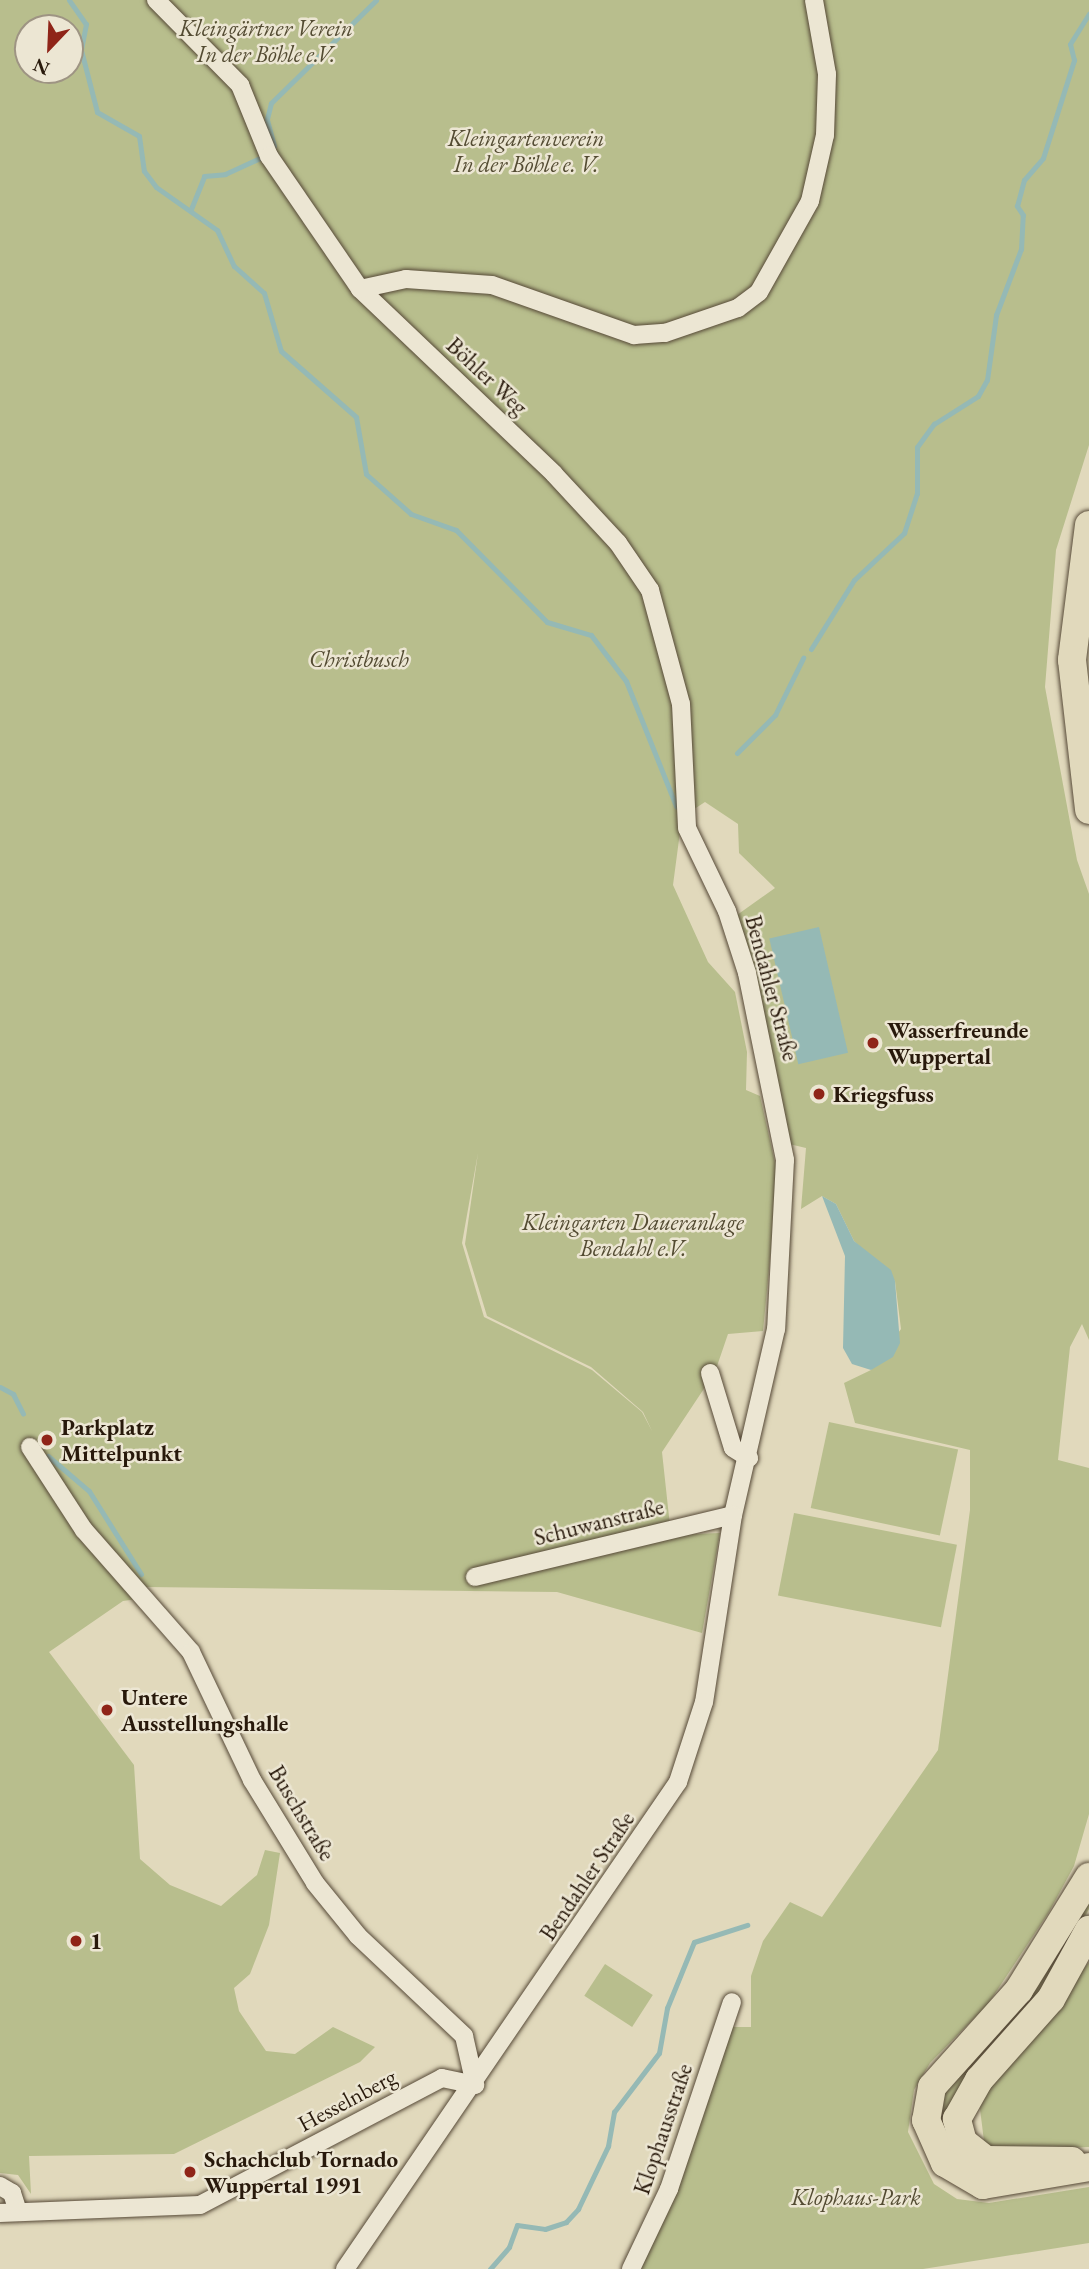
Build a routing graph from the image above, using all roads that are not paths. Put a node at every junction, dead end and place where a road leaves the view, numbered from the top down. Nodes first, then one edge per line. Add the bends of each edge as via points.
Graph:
1 (156, 0) edge
2 (814, 0) edge
3 (360, 289) junction
4 (1089, 525) edge
5 (1089, 810) edge
6 (687, 828) joint
7 (710, 1373) dead end
8 (30, 1447) dead end
9 (749, 1458) junction
10 (733, 1515) junction
11 (475, 1577) dead end
12 (1089, 1877) edge
13 (1089, 1930) edge
14 (732, 2002) dead end
15 (475, 2085) junction
16 (1089, 2166) edge
17 (0, 2186) edge
18 (9, 2213) edge
19 (345, 2269) edge
20 (631, 2269) edge

1 - 3 street, Böhler Weg via 240,85 290,191
2 - 3 street via 827,74 825,135 810,201 759,292 738,308 665,333 635,335 492,285 405,279
3 - 6 street, Böhler Weg via 554,474 618,543 650,590 681,704
4 - 5 main road via 1072,660
6 - 9 street, Bendahler Straße via 727,911 747,973 785,1160 776,1329
7 - 9 street via 733,1447
8 - 15 street, Buschstraße via 84,1530 191,1652 252,1780 315,1883 358,1936 464,2036
9 - 10 street, Bendahler Straße
10 - 11 street, Schuwanstraße
10 - 15 street, Bendahler Straße via 704,1702 678,1782
12 - 16 main road via 1019,1990 932,2087 926,2120 945,2163 983,2185
13 - 16 main road via 1051,1999 979,2080 957,2119 963,2142 986,2160
14 - 20 street, Klophausstraße via 669,2189
15 - 18 street, Hesselnberg via 442,2078 200,2205
15 - 19 street, Bendahler Straße
17 - 18 street via 12,2193

